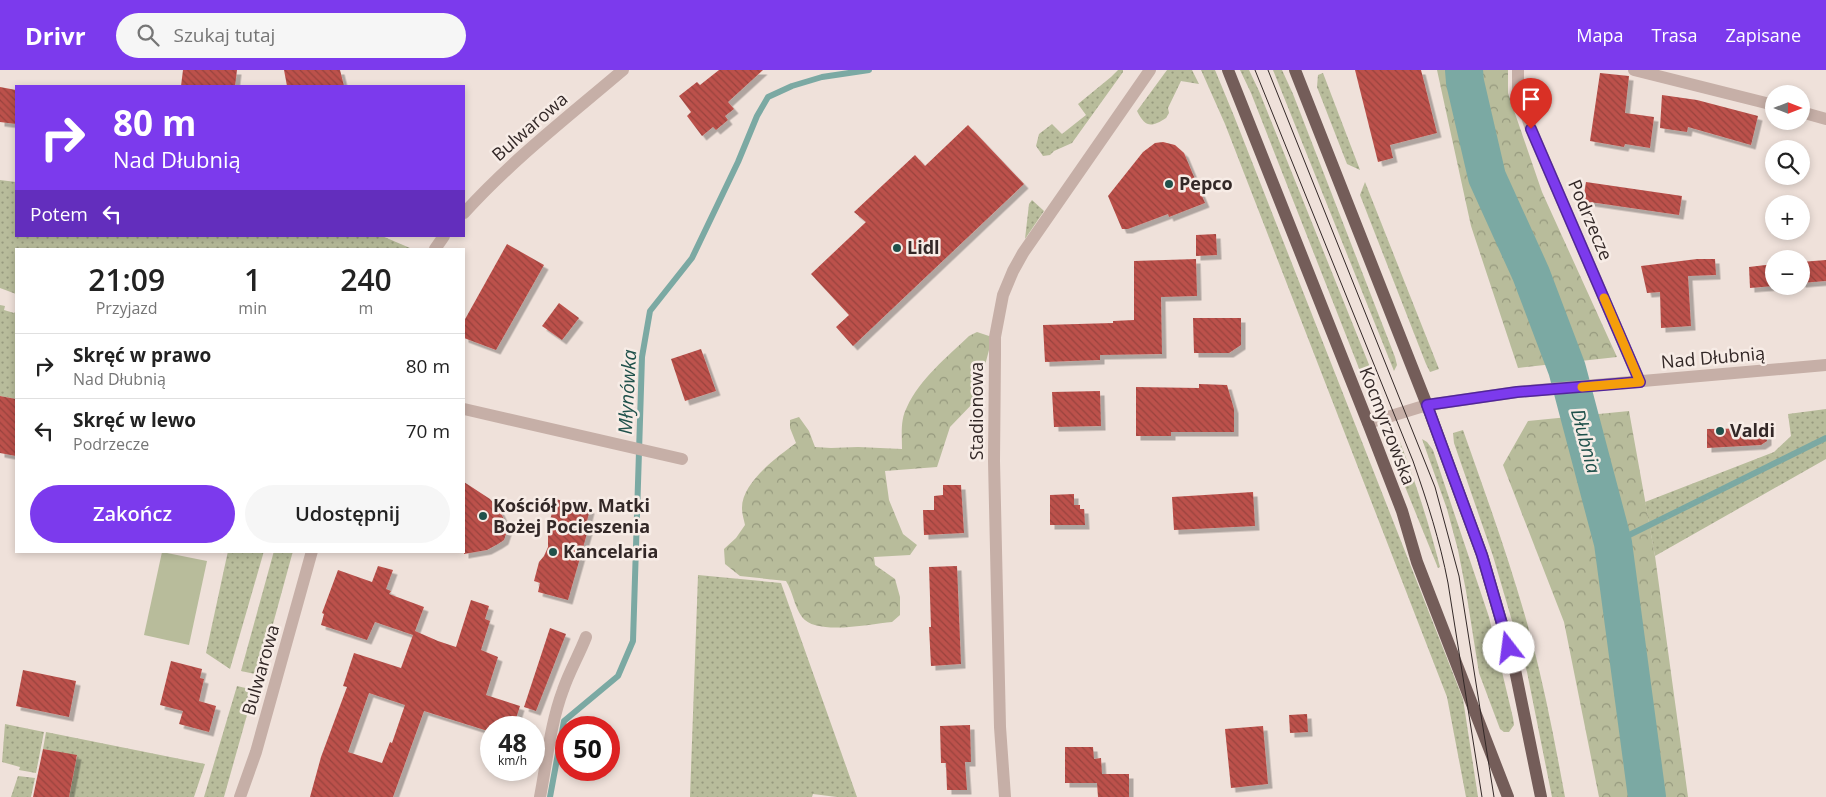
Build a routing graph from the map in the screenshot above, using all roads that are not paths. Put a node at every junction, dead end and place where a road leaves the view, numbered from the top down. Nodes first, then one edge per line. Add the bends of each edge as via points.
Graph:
1 (623, 70) edge
2 (1150, 70) edge
3 (1228, 70) edge
4 (1295, 70) edge
5 (1518, 70) edge
6 (1634, 70) edge
7 (1765, 103) edge
8 (1810, 115) edge
9 (1826, 119) edge
10 (465, 212) edge
11 (443, 237) edge
12 (436, 248) edge
13 (1826, 365) edge
14 (1640, 382) junction
15 (1427, 405) junction
16 (465, 410) edge
17 (1368, 423) junction
18 (682, 459) dead end
19 (311, 553) edge
20 (586, 637) dead end
21 (240, 797) edge
22 (540, 797) edge
23 (1005, 797) edge
24 (1508, 797) edge
25 (1541, 797) edge

1 - 10 street, Bulwarowa via 545,136
2 - 23 street, Stadionowa via 1023,253 1008,282 1000,310 995,354 994,461 1000,727
3 - 17 main road, Kocmyrzowska
4 - 15 main road
5 - 14 street, Podrzecze via 1518,88 1531,129
6 - 7 street
8 - 9 street
11 - 12 street
13 - 14 street, Nad Dłubnią
14 - 15 street, Nad Dłubnią via 1517,392
15 - 17 street, Nad Dłubnią
15 - 25 main road via 1496,600 1520,689
16 - 18 street
17 - 24 main road, Kocmyrzowska via 1402,511 1417,562
19 - 21 street, Bulwarowa via 256,752
20 - 22 street via 555,716

